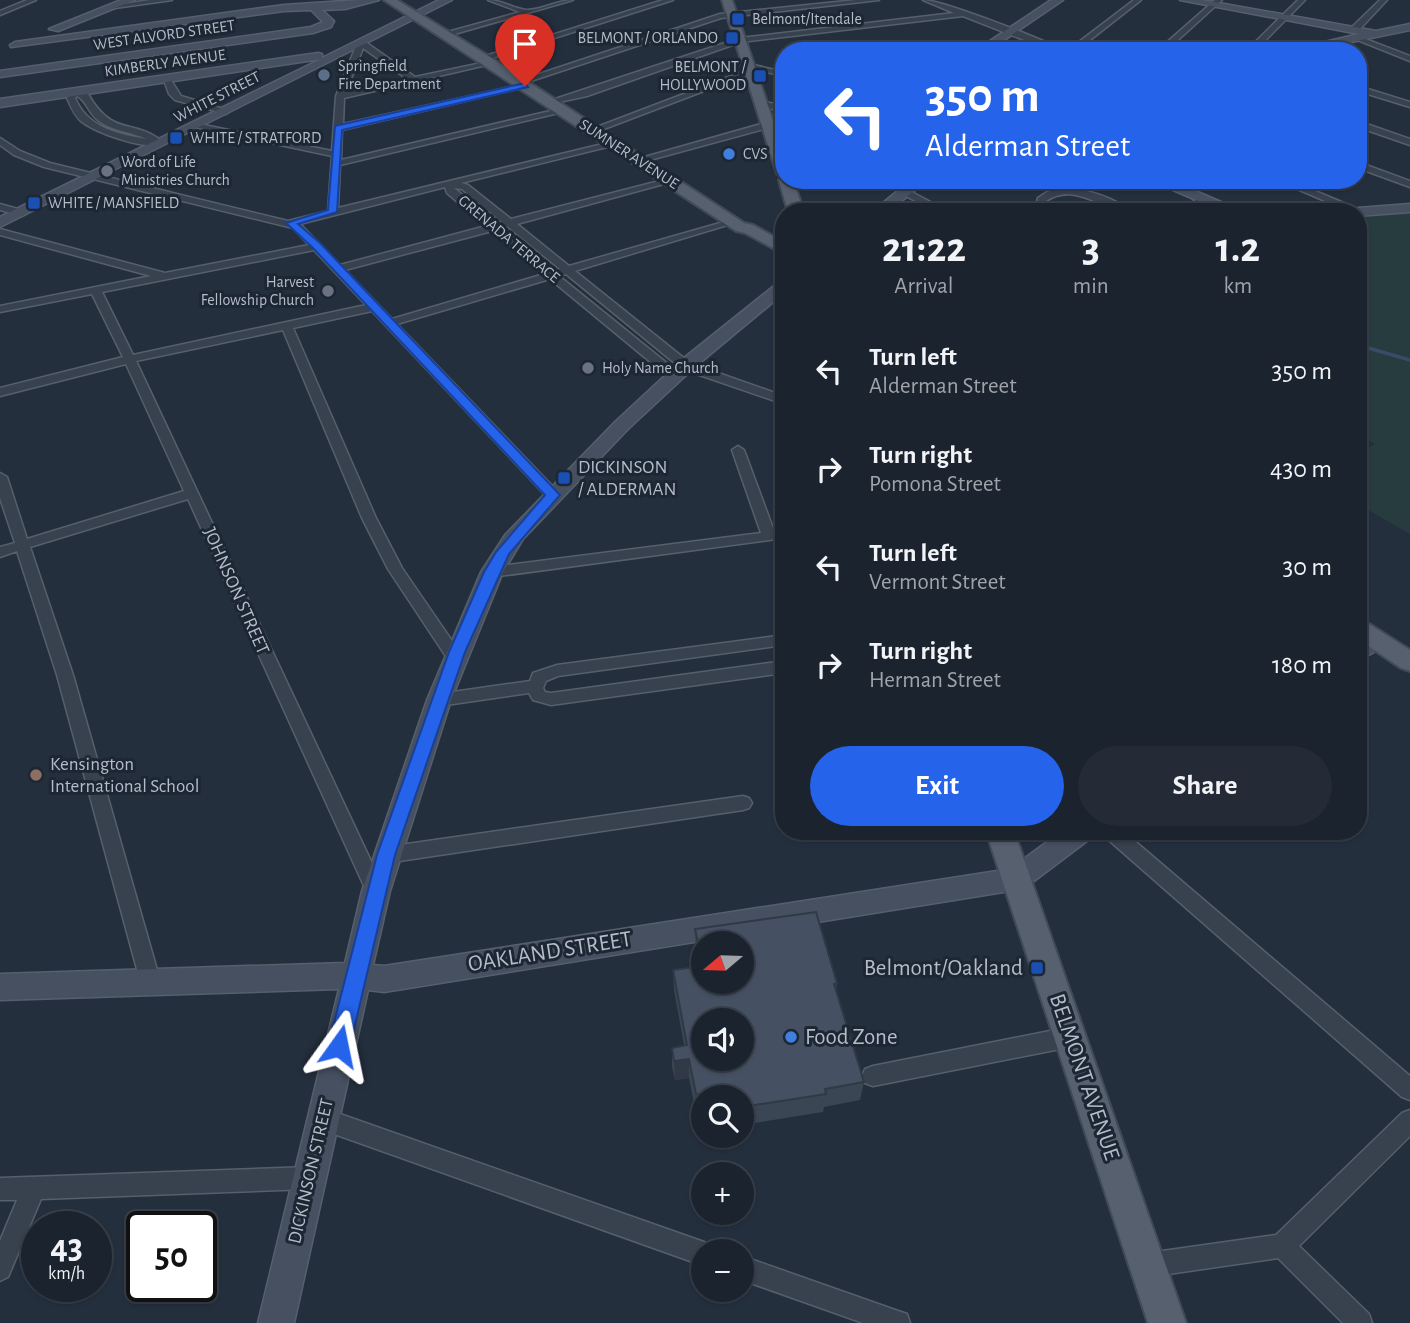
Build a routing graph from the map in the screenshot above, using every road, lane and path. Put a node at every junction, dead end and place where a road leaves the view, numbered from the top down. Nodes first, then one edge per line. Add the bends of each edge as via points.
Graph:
1 (33, 0) edge
2 (130, 0) edge
3 (149, 0) edge
4 (169, 0) edge
5 (374, 0) edge
6 (389, 0) edge
7 (400, 0) edge
8 (447, 0) edge
9 (491, 0) edge
10 (570, 0) edge
11 (670, 0) edge
12 (727, 0) edge
13 (876, 0) edge
14 (926, 0) edge
15 (1058, 0) edge
16 (1138, 0) edge
17 (1185, 0) edge
18 (1302, 0) edge
19 (1384, 0) edge
20 (1216, 2) edge
21 (966, 4) dead end
22 (115, 6) junction
23 (312, 6) junction
24 (345, 6) junction
25 (954, 10) junction
26 (527, 12) junction
27 (0, 13) edge
28 (417, 15) junction
29 (732, 15) junction
30 (965, 15) junction
31 (1285, 18) junction
32 (329, 21) junction
33 (1410, 27) edge
34 (1010, 31) junction
35 (1356, 34) junction
36 (447, 35) junction
37 (46, 37) junction
38 (740, 40) junction
39 (994, 42) edge
40 (1038, 42) edge
41 (1083, 42) edge
42 (1171, 42) edge
43 (1260, 42) edge
44 (1326, 42) edge
45 (361, 43) junction
46 (0, 51) edge
47 (335, 55) junction
48 (1410, 59) edge
49 (487, 60) junction
50 (772, 62) dead end
51 (749, 69) junction
52 (775, 73) edge
53 (0, 74) edge
54 (166, 79) junction
55 (414, 79) junction
56 (522, 84) junction
57 (1367, 91) edge
58 (75, 92) junction
59 (340, 96) junction
60 (550, 102) junction
61 (0, 103) edge
62 (761, 103) junction
63 (1410, 105) edge
64 (775, 107) edge
65 (226, 111) junction
66 (564, 111) junction
67 (93, 114) junction
68 (80, 117) junction
69 (768, 125) junction
70 (194, 126) junction
71 (1367, 127) edge
72 (118, 128) junction
73 (338, 128) junction
74 (593, 130) junction
75 (107, 132) junction
76 (0, 141) edge
77 (1410, 142) edge
78 (160, 143) junction
79 (612, 143) junction
80 (775, 146) edge
81 (336, 159) junction
82 (639, 160) junction
83 (1367, 168) edge
84 (92, 176) junction
85 (668, 180) junction
86 (449, 184) junction
87 (1410, 184) edge
88 (906, 189) edge
89 (918, 189) edge
90 (1178, 189) edge
91 (1302, 189) edge
92 (1203, 200) junction
93 (890, 203) edge
94 (934, 203) edge
95 (1041, 203) edge
96 (1107, 203) edge
97 (1197, 203) edge
98 (1212, 203) edge
99 (1337, 203) edge
100 (0, 206) edge
101 (1410, 208) edge
102 (1367, 211) edge
103 (22, 212) junction
104 (332, 212) junction
105 (0, 223) edge
106 (291, 223) junction
107 (510, 223) junction
108 (736, 224) junction
109 (493, 227) junction
110 (0, 232) edge
111 (317, 246) junction
112 (775, 246) edge
113 (338, 270) junction
114 (568, 270) junction
115 (552, 275) junction
116 (167, 276) junction
117 (96, 290) junction
118 (775, 292) edge
119 (0, 297) edge
120 (24, 304) junction
121 (374, 307) junction
122 (0, 309) edge
123 (390, 323) junction
124 (287, 327) junction
125 (130, 359) junction
126 (680, 371) junction
127 (0, 393) edge
128 (775, 397) edge
129 (738, 450) dead end
130 (0, 477) edge
131 (191, 492) junction
132 (553, 495) junction
133 (775, 533) edge
134 (775, 535) edge
135 (23, 545) junction
136 (0, 552) edge
137 (492, 572) junction
138 (775, 641) edge
139 (1367, 642) edge
140 (455, 657) junction
141 (1410, 662) edge
142 (775, 668) edge
143 (535, 686) junction
144 (439, 700) junction
145 (743, 803) dead end
146 (1003, 840) edge
147 (1070, 840) edge
148 (1120, 840) edge
149 (386, 855) junction
150 (1016, 879) junction
151 (376, 891) junction
152 (355, 976) junction
153 (151, 984) junction
154 (0, 987) edge
155 (1070, 1037) junction
156 (873, 1076) dead end
157 (1410, 1090) edge
158 (323, 1119) junction
159 (1410, 1121) edge
160 (310, 1178) junction
161 (34, 1187) junction
162 (0, 1189) edge
163 (1282, 1246) junction
164 (691, 1249) edge
165 (1148, 1265) junction
166 (0, 1269) edge
167 (754, 1272) edge
168 (278, 1322) edge
169 (898, 1323) edge
170 (1167, 1323) edge
171 (1360, 1323) edge

1 - 27 street
2 - 22 main road
3 - 22 street
4 - 22 street
5 - 24 main road
6 - 28 main road, SUMNER AVENUE
7 - 28 main road, SUMNER AVENUE
8 - 28 main road, WHITE STREET
9 - 26 street
10 - 26 street
11 - 49 street
12 - 29 main road
13 - 29 street
14 - 25 street
15 - 34 main road
16 - 41 street
17 - 20 main road
18 - 31 street
19 - 35 street
20 - 31 main road
20 - 42 street
21 - 25 street
22 - 37 main road
23 - 24 main road
23 - 32 main road
23 - 37 main road
24 - 32 main road, WEST ALVORD STREET
25 - 30 street
26 - 36 street
28 - 36 main road, SUMNER AVENUE
28 - 45 main road, WHITE STREET
29 - 38 main road
29 - 56 street
30 - 34 street
30 - 38 street
31 - 35 main road
31 - 43 street
32 - 53 main road, WEST ALVORD STREET via 309,31
33 - 35 main road
34 - 39 main road
34 - 40 street
35 - 44 main road
35 - 48 street
36 - 49 main road, SUMNER AVENUE
37 - 46 main road
38 - 51 main road
38 - 60 street
45 - 47 main road, WHITE STREET
45 - 55 street
45 - 59 street
47 - 54 main road, KIMBERLY AVENUE
47 - 65 main road, WHITE STREET
49 - 55 street
49 - 56 main road, SUMNER AVENUE
50 - 51 street
51 - 52 street
51 - 62 main road
51 - 74 street
54 - 58 main road, KIMBERLY AVENUE
54 - 65 street via 178,99
55 - 59 street
56 - 60 main road, SUMNER AVENUE
56 - 73 street
57 - 63 street
58 - 61 main road, KIMBERLY AVENUE
58 - 67 street via 85,96
58 - 68 street via 71,98
59 - 73 street
60 - 66 main road, SUMNER AVENUE
62 - 64 street
62 - 69 main road
65 - 70 main road, WHITE STREET
66 - 74 main road, SUMNER AVENUE
66 - 81 street
67 - 68 street
67 - 72 street
68 - 75 street
69 - 80 main road
69 - 82 street
70 - 78 main road, WHITE STREET
70 - 81 street
71 - 77 street
72 - 75 street
72 - 78 street
73 - 81 street
74 - 79 main road, SUMNER AVENUE
75 - 78 street
76 - 84 street via 33,160
78 - 84 main road, WHITE STREET
79 - 82 main road, SUMNER AVENUE
79 - 86 street
81 - 104 street
82 - 85 main road, SUMNER AVENUE
83 - 87 street
84 - 103 main road, WHITE STREET
84 - 106 street
85 - 107 street
85 - 108 main road, SUMNER AVENUE
86 - 104 street
86 - 107 street, GRENADA TERRACE via 465,187
86 - 109 street, GRENADA TERRACE via 450,191
88 - 93 main road
89 - 94 street
90 - 92 main road
91 - 99 street
92 - 97 street
92 - 98 main road
95 - 96 street via 1051,193 1066,191
100 - 103 street
101 - 102 main road
103 - 105 main road, WHITE STREET
104 - 106 street
106 - 111 street
107 - 109 street
107 - 114 street, GRENADA TERRACE
108 - 112 main road, SUMNER AVENUE via 742,234
108 - 114 street
109 - 113 street
109 - 115 street, GRENADA TERRACE
110 - 116 street
111 - 113 street
111 - 116 street
113 - 121 street
114 - 115 street
114 - 126 street, GRENADA TERRACE
115 - 123 street
115 - 126 street, GRENADA TERRACE
116 - 117 street
117 - 120 street
117 - 125 street, JOHNSON STREET
118 - 126 main road, DICKINSON STREET
119 - 120 street
120 - 122 street
121 - 123 street
121 - 124 street
123 - 132 street
124 - 125 street
124 - 140 street via 369,518 395,569
125 - 127 street
125 - 131 street, JOHNSON STREET
126 - 128 street
126 - 132 main road, DICKINSON STREET
129 - 133 street
130 - 135 street
131 - 135 street
131 - 151 street, JOHNSON STREET
132 - 137 main road, DICKINSON STREET via 515,535
134 - 137 street
135 - 136 street
135 - 153 street via 65,675
137 - 140 main road, DICKINSON STREET
138 - 143 street via 557,671 542,676
139 - 141 main road
140 - 144 main road, DICKINSON STREET
142 - 143 street via 550,699 539,695
143 - 144 street
144 - 149 main road, DICKINSON STREET
145 - 149 street
146 - 150 main road, BELMONT AVENUE
147 - 150 main road, OAKLAND STREET
148 - 157 street
149 - 151 main road, DICKINSON STREET
150 - 152 main road, OAKLAND STREET via 384,979
150 - 155 main road, BELMONT AVENUE
151 - 152 main road, DICKINSON STREET
152 - 153 main road, OAKLAND STREET
152 - 158 main road, DICKINSON STREET
153 - 154 main road, OAKLAND STREET
155 - 156 street
155 - 165 main road, BELMONT AVENUE
158 - 160 main road, DICKINSON STREET
158 - 164 street
159 - 163 street
160 - 161 street
160 - 168 main road, DICKINSON STREET
161 - 162 street
161 - 166 street
163 - 165 street
163 - 171 street
165 - 170 main road, BELMONT AVENUE
167 - 169 street

